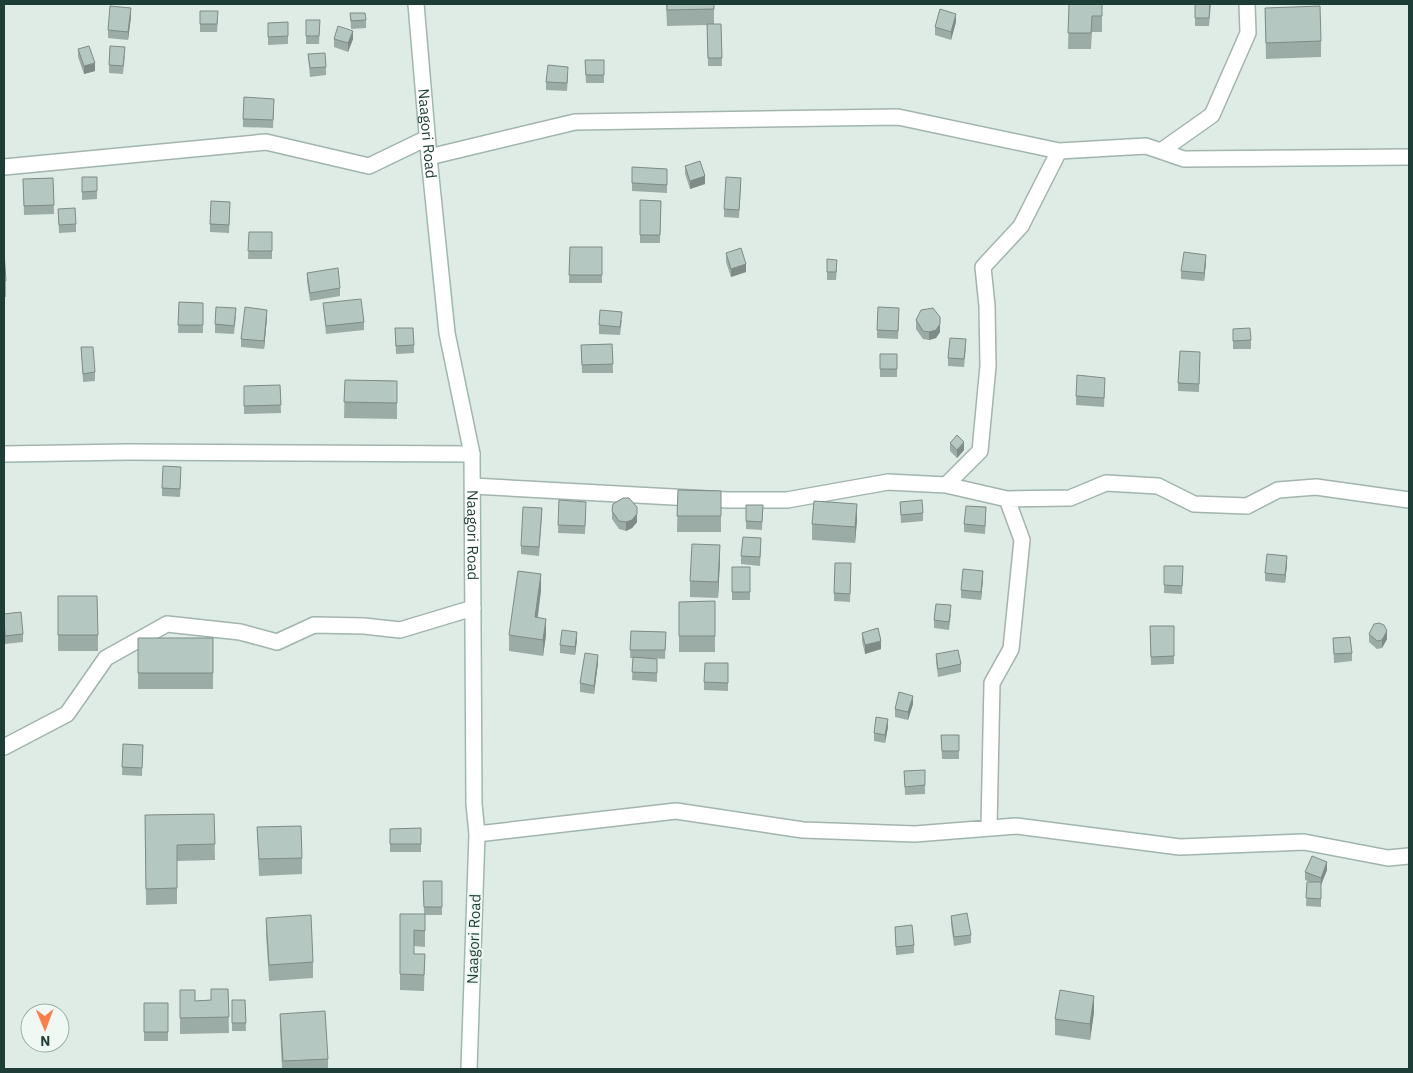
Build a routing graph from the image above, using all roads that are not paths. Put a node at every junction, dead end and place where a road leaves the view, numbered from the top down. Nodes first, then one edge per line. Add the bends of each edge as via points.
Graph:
1 (416, 4) edge
2 (1247, 4) edge
3 (427, 138) junction
4 (1059, 151) junction
5 (1161, 151) junction
6 (429, 157) junction
7 (1409, 157) edge
8 (4, 167) edge
9 (4, 454) edge
10 (472, 454) junction
11 (946, 485) junction
12 (473, 486) junction
13 (1007, 499) junction
14 (1409, 500) edge
15 (473, 608) junction
16 (4, 747) edge
17 (989, 828) junction
18 (477, 834) junction
19 (1409, 856) edge
20 (469, 1069) edge

1 - 3 street, Naagori Road
2 - 5 street via 1248,34 1212,115
3 - 6 street, Naagori Road
3 - 8 street via 369,166 266,142
4 - 5 street via 1146,146
4 - 6 street via 898,117 575,122
4 - 11 street via 1022,226 983,267 988,366 980,451
5 - 7 street via 1184,159
6 - 10 street, Naagori Road via 447,333
9 - 10 street
10 - 12 street, Naagori Road
11 - 12 street via 888,482 787,500 614,495
11 - 13 street
12 - 15 street, Naagori Road
13 - 14 street via 1070,498 1106,482 1158,486 1194,504 1247,506 1278,490 1316,486
13 - 17 street via 1022,540 1011,649 992,683
15 - 16 street via 400,630 314,625 277,642 240,632 167,624 106,658 68,714
15 - 18 street, Naagori Road
17 - 18 street via 916,834 803,830 676,811
17 - 19 street via 1016,826 1180,846 1304,842 1388,858
18 - 20 street, Naagori Road

